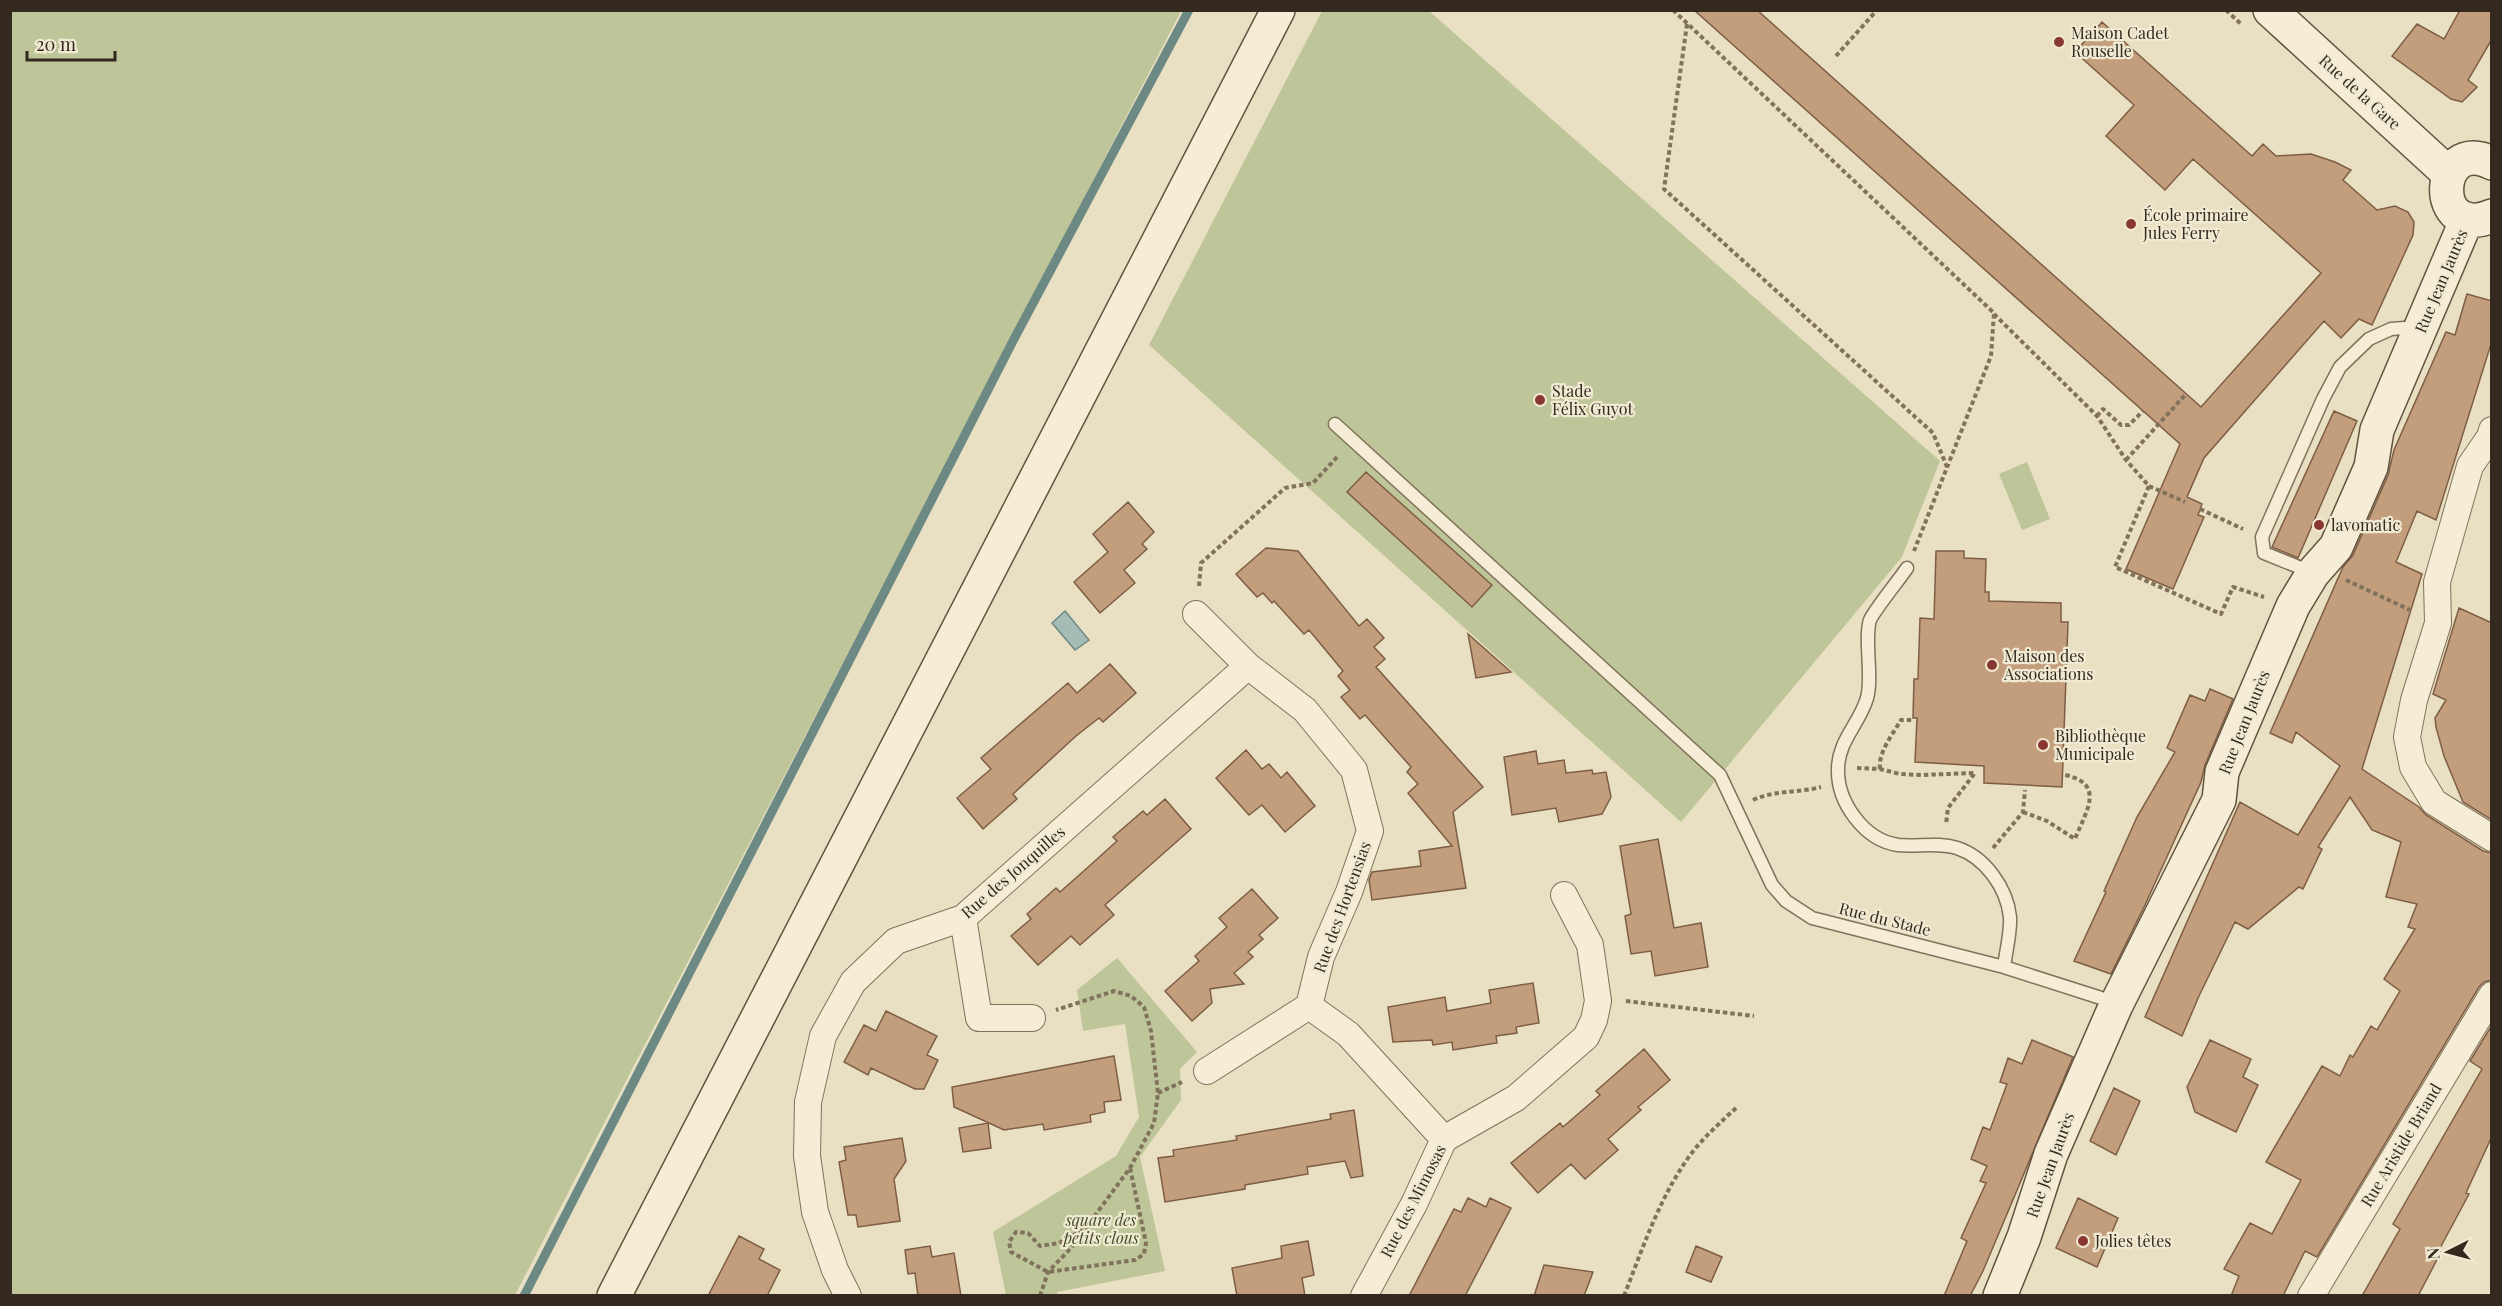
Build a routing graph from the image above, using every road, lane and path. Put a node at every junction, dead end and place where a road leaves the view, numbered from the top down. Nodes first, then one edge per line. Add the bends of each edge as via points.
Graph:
1 (1278, 10) edge
2 (1673, 10) edge
3 (1877, 10) edge
4 (2270, 10) edge
5 (1687, 24) junction
6 (1836, 56) dead end
7 (2489, 153) edge
8 (2449, 174) junction
9 (2479, 218) edge
10 (1994, 314) junction
11 (2423, 327) junction
12 (2186, 394) dead end
13 (2143, 411) dead end
14 (2097, 416) junction
15 (1335, 424) dead end
16 (2492, 430) edge
17 (1352, 441) junction
18 (2126, 460) junction
19 (1947, 468) junction
20 (2149, 486) junction
21 (2185, 502) dead end
22 (2200, 509) dead end
23 (2262, 537) junction
24 (1907, 568) joint
25 (2315, 570) junction
26 (2293, 606) junction
27 (1196, 614) joint
28 (2438, 623) junction
29 (1248, 666) junction
30 (1912, 720) dead end
31 (1838, 769) junction
32 (1880, 769) junction
33 (2065, 775) dead end
34 (1839, 782) junction
35 (2025, 790) dead end
36 (1736, 809) junction
37 (2024, 812) junction
38 (2492, 838) edge
39 (1942, 846) junction
40 (1981, 862) junction
41 (1564, 895) dead end
42 (963, 918) junction
43 (2004, 967) junction
44 (2492, 995) edge
45 (1598, 1001) junction
46 (2116, 1005) junction
47 (1309, 1006) junction
48 (1754, 1016) dead end
49 (1032, 1018) joint
50 (1207, 1071) dead end
51 (1737, 1107) dead end
52 (1444, 1139) junction
53 (1130, 1168) junction
54 (1086, 1228) junction
55 (1048, 1272) junction
56 (614, 1296) edge
57 (848, 1296) edge
58 (1040, 1296) edge
59 (1364, 1296) edge
60 (1624, 1296) edge
61 (2000, 1296) edge
62 (2311, 1296) edge

1 - 56 main road
2 - 5 path
3 - 6 path
4 - 8 main road, Rue de la Gare
5 - 10 path
5 - 19 path via 1664,189 1933,433
7 - 8 main road via 2464,160
8 - 9 main road via 2445,193 2448,203 2454,211
9 - 11 main road, Rue Jean Jaurès
10 - 14 path
10 - 19 path via 1991,356
11 - 23 lane via 2391,329 2369,339 2340,367
11 - 25 main road, Rue Jean Jaurès via 2377,430 2371,467 2336,548
12 - 18 path
13 - 14 path via 2129,425 2121,425 2103,409
14 - 18 path
15 - 17 lane
16 - 28 street via 2470,466 2437,582
17 - 27 path via 1313,483 1284,488 1202,563
17 - 36 lane, Rue du Stade via 1720,775
18 - 20 path
19 - 24 path
20 - 21 path
20 - 26 path via 2115,567 2221,614 2233,587
22 - 23 path
23 - 25 lane via 2264,553
24 - 31 lane via 1870,621 1867,697 1841,748
25 - 26 main road, Rue Jean Jaurès
25 - 28 path
26 - 46 main road, Rue Jean Jaurès via 2222,772 2218,800
27 - 29 street, Rue des Hortensias
28 - 38 street via 2407,736 2413,767 2434,802
29 - 42 street, Rue des Jonquilles
29 - 47 street, Rue des Hortensias via 1305,710 1354,770 1370,831 1321,957
30 - 32 path via 1901,720 1886,746
31 - 32 path
31 - 34 lane
32 - 39 path via 1921,775 1975,773 1948,808
33 - 37 path via 2082,779 2089,788 2090,802 2075,839
34 - 36 path via 1803,792 1766,794
34 - 39 lane via 1851,814 1874,835 1897,845
35 - 37 path
36 - 43 lane, Rue du Stade via 1772,885 1798,910 1812,918
37 - 40 path
39 - 40 lane via 1958,848
40 - 43 lane via 2001,885 2010,917
41 - 45 street, Rue des Mimosas via 1590,945
42 - 49 street via 979,1018
42 - 57 street, Rue des Jonquilles via 896,941 853,982 823,1036 808,1102 807,1156 815,1212
43 - 46 lane, Rue du Stade
44 - 62 street, Rue Aristide Briand
45 - 48 path via 1623,1000
45 - 52 street, Rue des Mimosas via 1586,1037 1516,1098
46 - 61 main road, Rue Jean Jaurès via 2051,1154
47 - 50 street
47 - 52 street via 1348,1034
49 - 53 path via 1114,991 1131,996 1144,1007 1151,1031 1158,1093 1154,1123
51 - 60 path via 1709,1132 1672,1183
52 - 59 street, Rue des Mimosas
53 - 54 path
53 - 55 path via 1146,1243 1144,1254 1136,1260
54 - 55 path
54 - 55 path via 1059,1243 1040,1246 1028,1233 1016,1232 1009,1242 1011,1252
55 - 58 path

